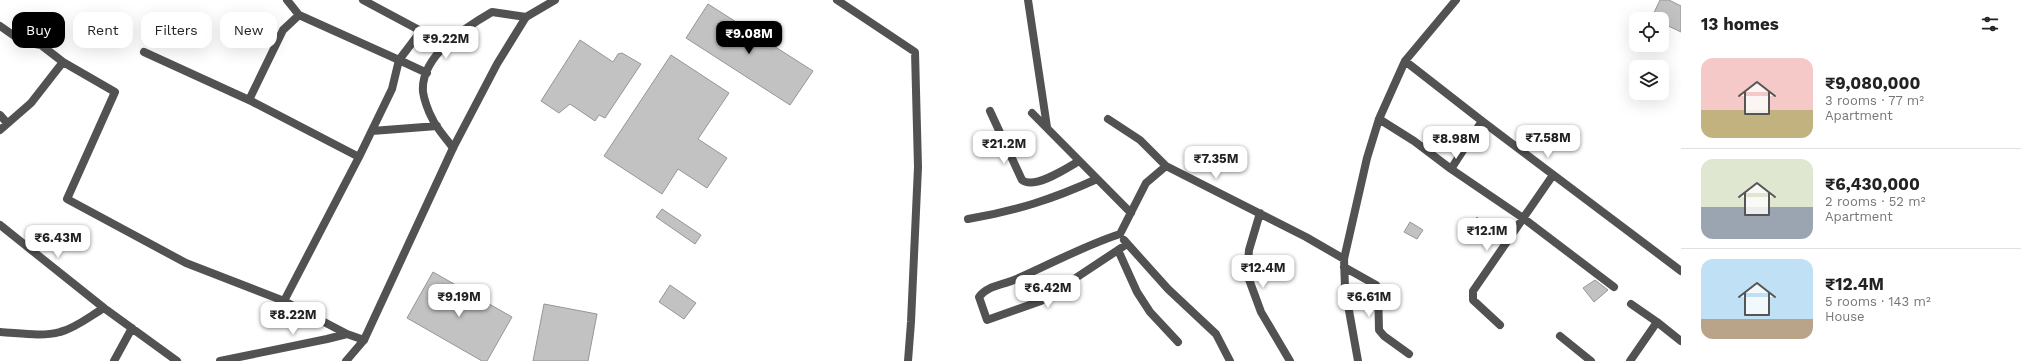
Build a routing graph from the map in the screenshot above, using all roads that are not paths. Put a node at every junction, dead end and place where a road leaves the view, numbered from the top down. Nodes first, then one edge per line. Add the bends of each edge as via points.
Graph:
1 (287, 0) edge
2 (363, 0) edge
3 (555, 0) edge
4 (837, 0) edge
5 (1028, 0) edge
6 (1456, 0) edge
7 (299, 15) junction
8 (526, 17) junction
9 (0, 26) edge
10 (12, 34) edge
11 (45, 48) edge
12 (144, 52) dead end
13 (399, 60) junction
14 (1405, 61) junction
15 (63, 62) junction
16 (427, 72) junction
17 (249, 100) junction
18 (990, 110) dead end
19 (1032, 113) dead end
20 (0, 115) edge
21 (1108, 119) dead end
22 (1379, 119) junction
23 (1482, 122) junction
24 (7, 123) junction
25 (438, 126) junction
26 (1047, 127) junction
27 (0, 130) edge
28 (372, 131) junction
29 (453, 148) junction
30 (359, 157) junction
31 (1079, 161) junction
32 (1166, 166) junction
33 (1451, 169) junction
34 (1553, 175) junction
35 (1097, 179) junction
36 (1131, 213) junction
37 (1260, 214) junction
38 (1523, 218) junction
39 (968, 219) dead end
40 (0, 225) edge
41 (1120, 234) junction
42 (1127, 244) junction
43 (1118, 250) junction
44 (1344, 263) junction
45 (1681, 271) edge
46 (1614, 287) dead end
47 (284, 301) junction
48 (1631, 304) dead end
49 (104, 308) junction
50 (1657, 322) junction
51 (1500, 325) dead end
52 (132, 328) junction
53 (0, 332) edge
54 (347, 334) junction
55 (1560, 336) dead end
56 (364, 340) junction
57 (1681, 341) edge
58 (1178, 342) dead end
59 (1409, 354) dead end
60 (114, 361) edge
61 (178, 361) edge
62 (220, 361) edge
63 (346, 361) edge
64 (908, 361) edge
65 (1230, 361) edge
66 (1290, 361) edge
67 (1358, 361) edge
68 (1591, 361) edge
69 (1630, 361) edge

1 - 7 street
2 - 13 street via 421,31
3 - 8 street
4 - 64 street via 915,52 918,167
5 - 26 street
6 - 14 street
7 - 13 street
7 - 17 street via 283,30
8 - 16 street via 492,12 464,29 441,49
8 - 29 street via 497,64
9 - 10 street
11 - 15 street
12 - 17 street
13 - 16 street
13 - 28 street via 392,89
14 - 22 street
14 - 23 street
15 - 24 street via 31,103
15 - 47 street via 115,92 67,199 186,263
16 - 25 street via 423,92 432,119
17 - 30 street
18 - 31 street via 1022,180 1026,183 1031,184
19 - 26 street
20 - 24 street
21 - 32 street via 1140,140
22 - 33 street
22 - 44 street via 1366,158
23 - 33 street
23 - 34 street
24 - 27 street
25 - 28 street
25 - 29 street
26 - 31 street
28 - 30 street
29 - 56 street
30 - 47 street
31 - 35 street
32 - 36 street via 1146,183
32 - 37 street
33 - 38 street
34 - 38 street
34 - 45 street
35 - 36 street
35 - 39 street via 1058,197 1009,212
36 - 41 street
37 - 44 street via 1306,237
37 - 66 street via 1249,250 1247,274 1261,312
38 - 46 street
38 - 51 street via 1472,291 1473,300
40 - 49 street
41 - 42 street
41 - 43 street via 1093,243 983,291 979,297 987,320 1041,301
42 - 43 street
42 - 65 street via 1168,290 1216,334
43 - 58 street via 1136,292 1150,312
44 - 59 street via 1376,285 1379,330
44 - 67 street via 1345,288
47 - 54 street
48 - 50 street
49 - 52 street
49 - 53 street via 59,332
50 - 57 street
50 - 69 street
52 - 60 street
52 - 61 street
54 - 56 street
54 - 62 street
55 - 68 street
56 - 63 street

